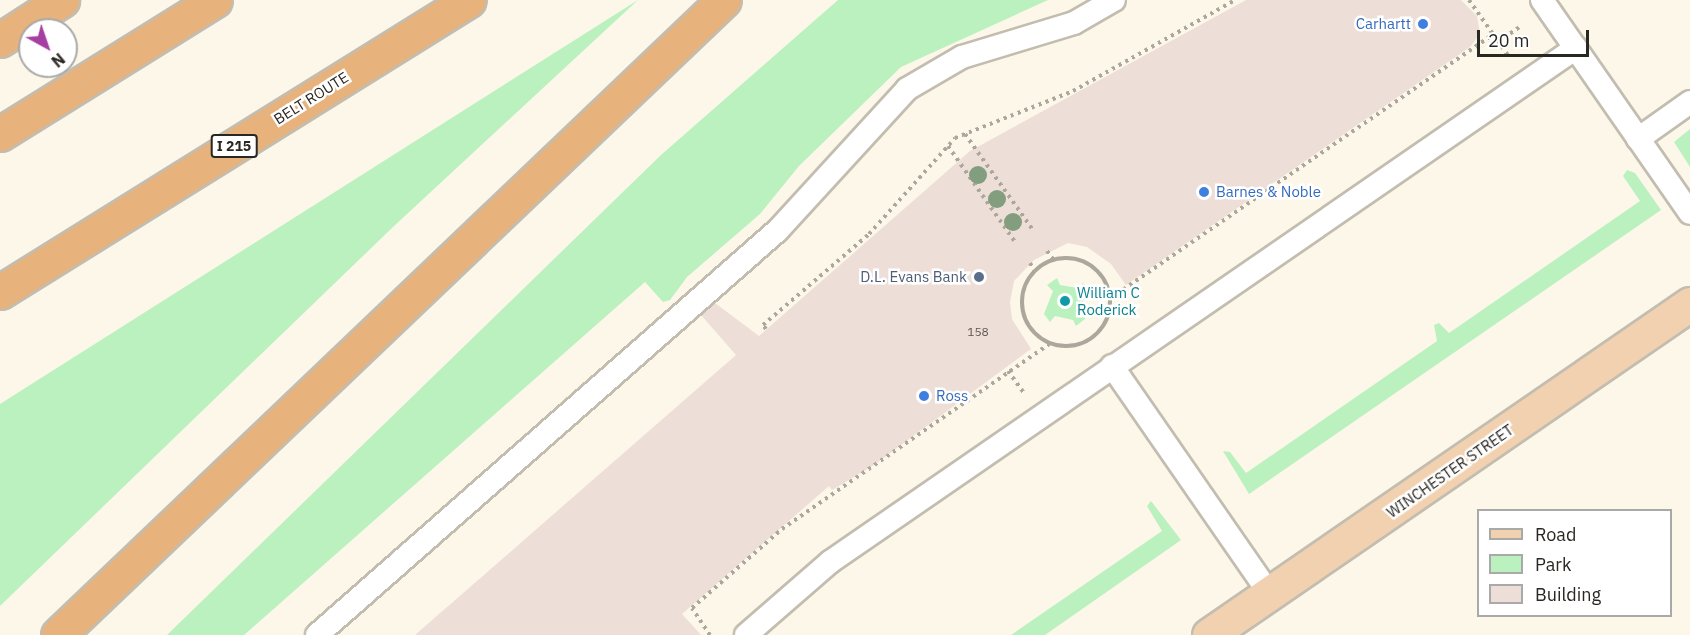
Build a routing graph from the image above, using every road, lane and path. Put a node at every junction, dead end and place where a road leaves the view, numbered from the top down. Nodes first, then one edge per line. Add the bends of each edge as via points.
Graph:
1 (62, 0) edge
2 (215, 0) edge
3 (469, 0) edge
4 (724, 0) edge
5 (1114, 0) edge
6 (1235, 0) edge
7 (1469, 0) edge
8 (1542, 0) edge
9 (1493, 34) junction
10 (0, 40) edge
11 (1576, 48) junction
12 (1520, 57) dead end
13 (1690, 102) edge
14 (0, 134) edge
15 (965, 134) junction
16 (1638, 139) junction
17 (948, 146) junction
18 (1690, 213) edge
19 (1033, 230) dead end
20 (1015, 242) dead end
21 (1047, 251) dead end
22 (1053, 259) junction
23 (1030, 263) dead end
24 (1035, 271) junction
25 (0, 292) edge
26 (1111, 298) junction
27 (1690, 304) edge
28 (766, 329) dead end
29 (1049, 344) junction
30 (1112, 366) junction
31 (1270, 594) junction
32 (58, 635) edge
33 (317, 635) edge
34 (710, 635) edge
35 (746, 635) edge
36 (1209, 635) edge

1 - 10 highway
2 - 14 highway
3 - 25 highway, BELT ROUTE / I 215
4 - 32 highway
5 - 33 lane via 1074,23 962,57 907,88 778,230
6 - 15 path via 1073,91
7 - 9 path
8 - 11 lane
9 - 12 path via 1512,63
9 - 26 path
11 - 16 lane
11 - 30 lane
13 - 16 lane
15 - 17 path
15 - 19 path
16 - 18 lane
17 - 20 path
17 - 28 path via 869,234 763,325
21 - 22 path
22 - 24 path
22 - 26 path via 1076,259 1097,269
23 - 24 path
24 - 29 path via 1022,292 1022,308 1035,335
26 - 29 path via 1104,327 1093,338 1064,347
27 - 31 main road, WINCHESTER STREET
29 - 34 path via 782,529 692,608
30 - 31 lane
30 - 35 lane via 830,562
31 - 36 main road, WINCHESTER STREET

